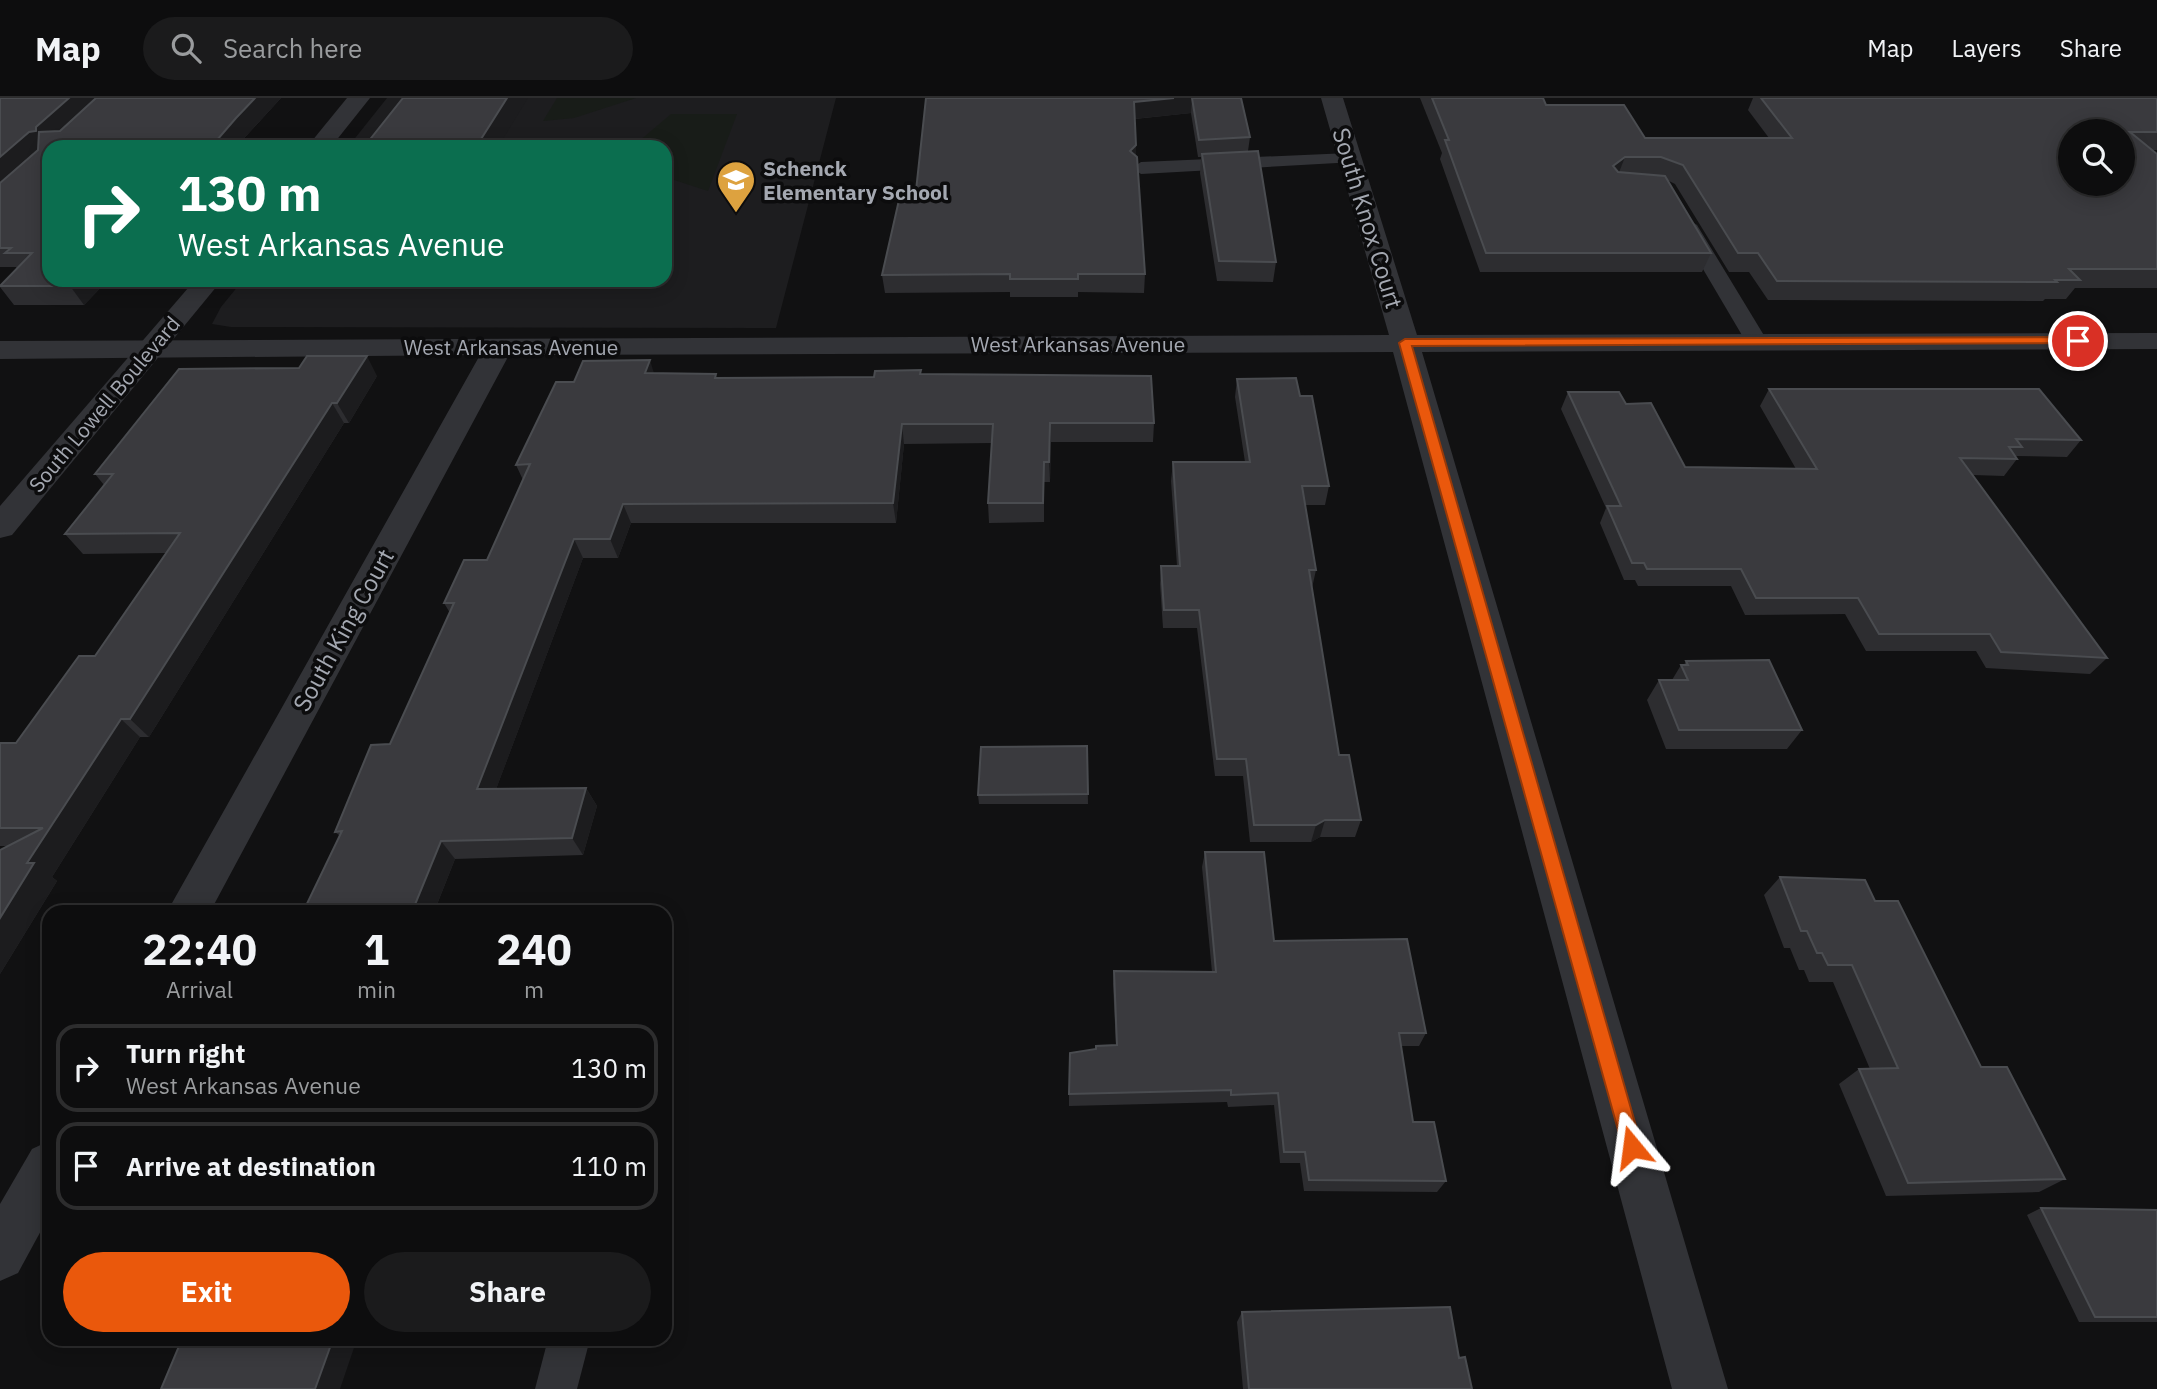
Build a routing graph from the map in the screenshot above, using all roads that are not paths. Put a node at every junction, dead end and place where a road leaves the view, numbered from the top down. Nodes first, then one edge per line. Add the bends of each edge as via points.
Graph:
1 (359, 98) edge
2 (1332, 98) edge
3 (325, 140) edge
4 (1349, 158) junction
5 (1141, 168) edge
6 (1680, 212) edge
7 (203, 287) edge
8 (2157, 341) edge
9 (1757, 342) junction
10 (1405, 343) junction
11 (150, 348) junction
12 (498, 348) junction
13 (0, 350) edge
14 (0, 527) edge
15 (192, 905) edge
16 (42, 1179) edge
17 (0, 1255) edge
18 (567, 1346) edge
19 (556, 1389) edge
20 (1700, 1389) edge

1 - 3 street
2 - 4 street, South Knox Court
4 - 5 lane
4 - 10 street, South Knox Court
6 - 9 lane
7 - 11 street, South Lowell Boulevard
8 - 9 street, West Arkansas Avenue
9 - 10 street, West Arkansas Avenue
10 - 12 street, West Arkansas Avenue
10 - 20 street, South Knox Court
11 - 12 street, West Arkansas Avenue
11 - 13 street, West Arkansas Avenue
11 - 14 street, South Lowell Boulevard
12 - 15 street, South King Court
16 - 17 street
18 - 19 lane

